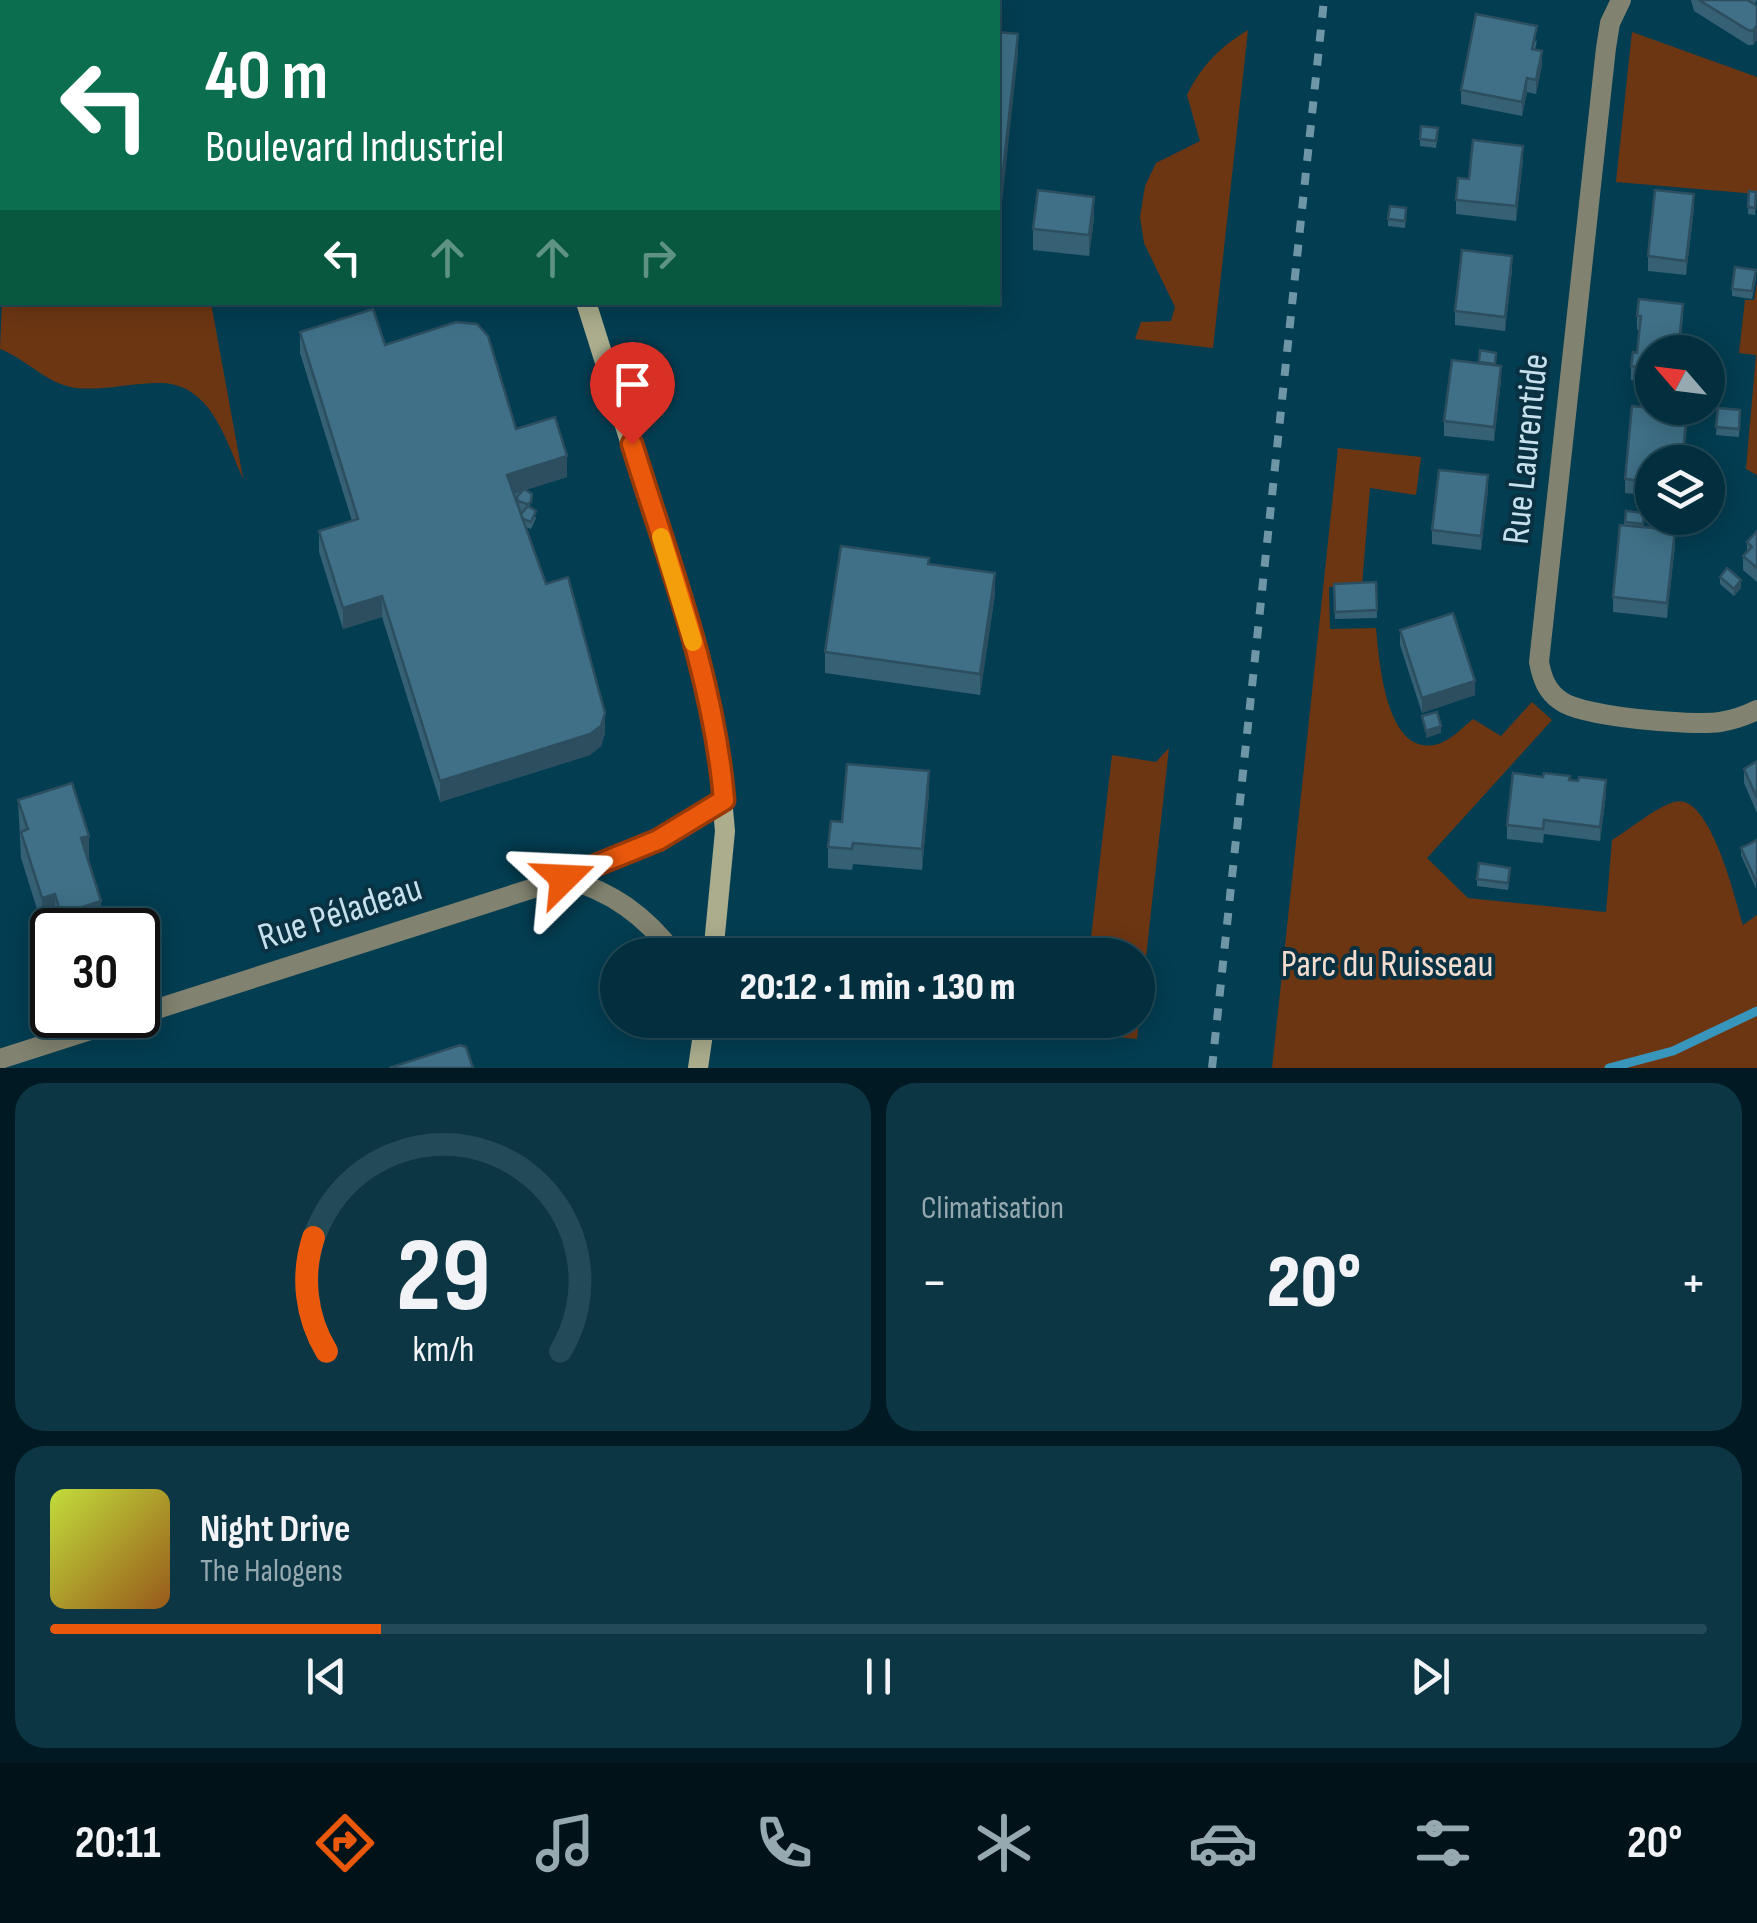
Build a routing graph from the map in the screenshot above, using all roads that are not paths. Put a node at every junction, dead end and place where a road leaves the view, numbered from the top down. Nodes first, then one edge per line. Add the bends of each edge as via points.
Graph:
1 (1620, 0) edge
2 (587, 305) edge
3 (1757, 710) edge
4 (724, 800) junction
5 (564, 878) junction
6 (663, 938) edge
7 (715, 938) edge
8 (160, 1008) edge
9 (65, 1038) edge
10 (701, 1038) edge
11 (0, 1059) edge
12 (698, 1068) edge

1 - 3 street, Rue Laurentide via 1606,48 1539,662 1554,696 1580,711 1704,724
2 - 4 street via 699,660
4 - 5 street, Rue Péladeau via 658,840
4 - 7 street
5 - 6 street via 630,908
5 - 8 street, Rue Péladeau
9 - 11 street, Rue Péladeau
10 - 12 street

